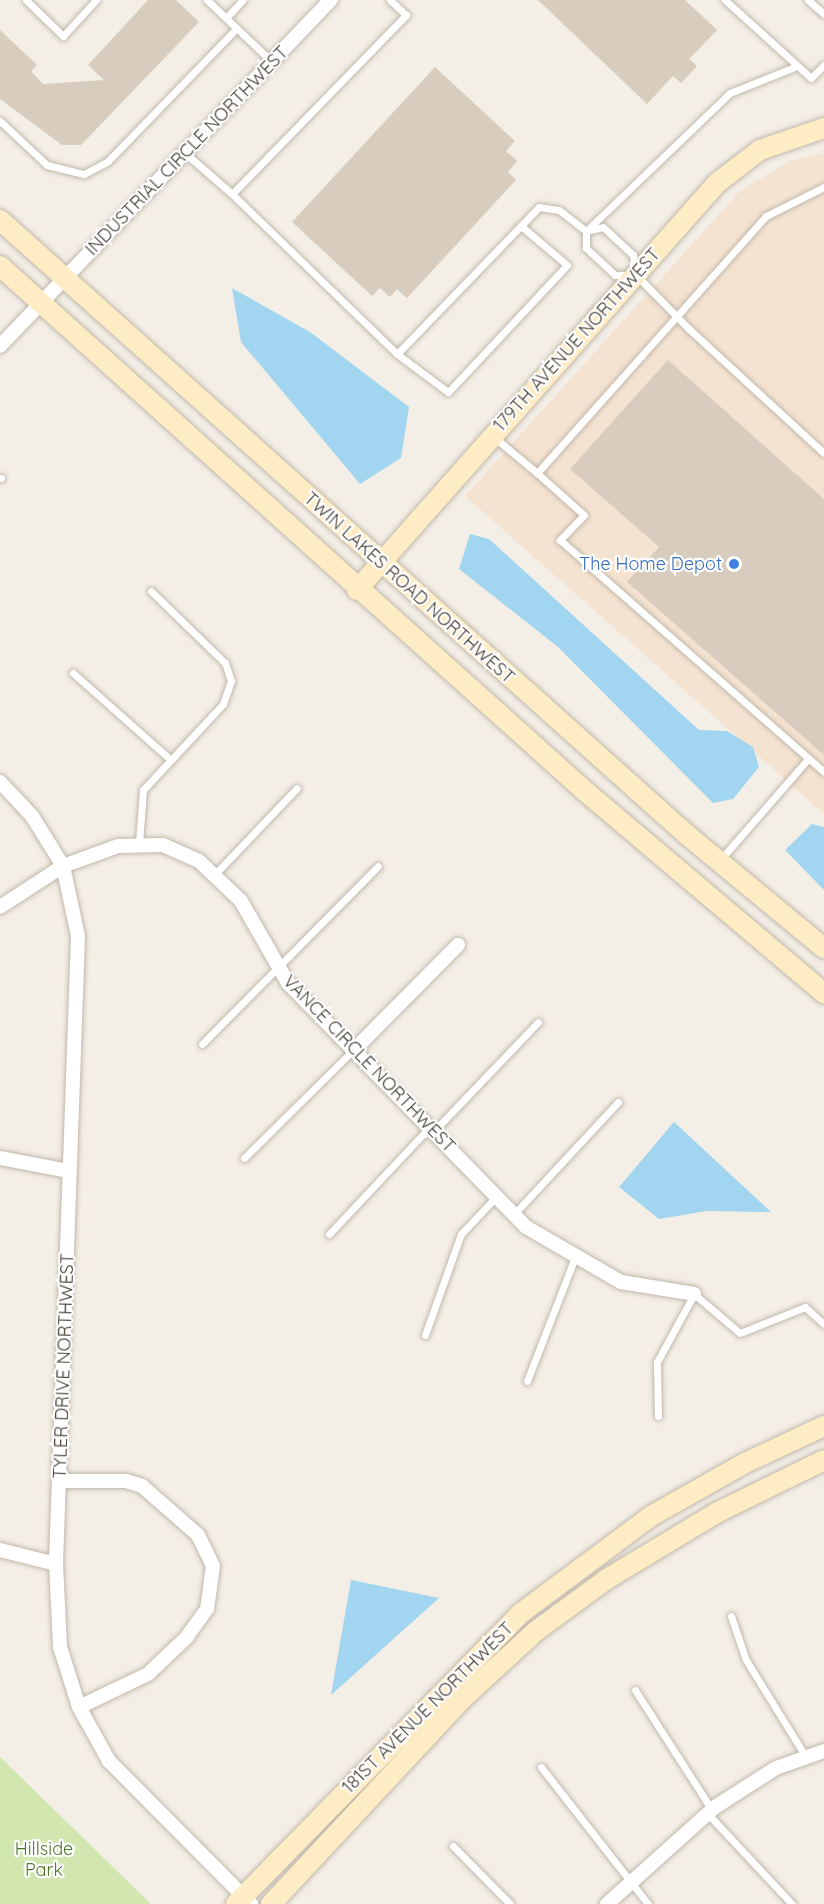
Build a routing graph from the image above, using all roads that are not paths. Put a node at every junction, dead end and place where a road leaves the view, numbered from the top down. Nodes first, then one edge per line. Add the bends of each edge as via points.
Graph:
1 (26, 0) edge
2 (96, 0) edge
3 (207, 0) edge
4 (243, 0) edge
5 (331, 0) edge
6 (390, 0) edge
7 (725, 0) edge
8 (808, 0) edge
9 (824, 14) edge
10 (226, 18) junction
11 (237, 28) junction
12 (272, 62) junction
13 (824, 65) edge
14 (797, 66) junction
15 (0, 121) edge
16 (824, 128) edge
17 (185, 153) junction
18 (824, 187) edge
19 (232, 194) junction
20 (0, 220) edge
21 (521, 226) junction
22 (586, 231) junction
23 (0, 266) edge
24 (636, 275) junction
25 (66, 277) junction
26 (43, 301) junction
27 (675, 314) junction
28 (0, 346) edge
29 (397, 354) junction
30 (492, 435) junction
31 (824, 453) edge
32 (537, 473) junction
33 (381, 564) junction
34 (357, 590) junction
35 (151, 591) dead end
36 (73, 673) dead end
37 (170, 759) junction
38 (807, 760) junction
39 (824, 772) edge
40 (0, 782) edge
41 (297, 788) dead end
42 (139, 843) junction
43 (719, 861) junction
44 (63, 866) junction
45 (378, 866) dead end
46 (216, 873) junction
47 (0, 907) edge
48 (458, 945) dead end
49 (824, 948) edge
50 (278, 969) junction
51 (824, 993) edge
52 (538, 1022) dead end
53 (202, 1044) dead end
54 (354, 1050) junction
55 (618, 1102) dead end
56 (431, 1130) junction
57 (0, 1158) edge
58 (244, 1158) dead end
59 (69, 1172) junction
60 (496, 1197) junction
61 (513, 1214) junction
62 (329, 1234) dead end
63 (574, 1260) junction
64 (694, 1294) junction
65 (824, 1324) edge
66 (426, 1335) dead end
67 (527, 1382) dead end
68 (658, 1416) dead end
69 (824, 1426) edge
70 (824, 1460) edge
71 (61, 1481) junction
72 (0, 1550) edge
73 (56, 1564) junction
74 (731, 1616) dead end
75 (635, 1690) dead end
76 (79, 1707) junction
77 (824, 1751) edge
78 (806, 1756) junction
79 (540, 1767) dead end
80 (710, 1811) junction
81 (453, 1846) dead end
82 (632, 1880) junction
83 (243, 1902) edge
84 (271, 1904) edge
85 (510, 1904) edge
86 (607, 1904) edge
87 (648, 1904) edge
88 (792, 1904) edge

1 - 2 lane via 63,36
3 - 10 lane
4 - 10 lane
5 - 12 street, INDUSTRIAL CIRCLE NORTHWEST
6 - 19 lane via 406,15
7 - 14 lane
8 - 9 lane
10 - 11 lane
11 - 12 lane
11 - 15 lane via 108,161 84,174 47,165
12 - 17 street, INDUSTRIAL CIRCLE NORTHWEST
13 - 14 lane via 811,78
14 - 22 lane via 730,93
16 - 24 street, 179TH AVENUE NORTHWEST via 781,139 738,164
17 - 19 lane
17 - 25 street, INDUSTRIAL CIRCLE NORTHWEST
18 - 27 lane via 766,216
19 - 29 lane
20 - 25 street, TWIN LAKES ROAD NORTHWEST
21 - 22 lane via 539,207 559,210
21 - 29 lane
21 - 29 lane via 567,266 448,392
22 - 24 lane via 586,248 615,274
22 - 24 lane via 603,227 633,255
23 - 26 street, TWIN LAKES ROAD NORTHWEST
24 - 27 lane
24 - 30 street, 179TH AVENUE NORTHWEST
25 - 26 street, INDUSTRIAL CIRCLE NORTHWEST
25 - 33 street, TWIN LAKES ROAD NORTHWEST
26 - 28 street, INDUSTRIAL CIRCLE NORTHWEST
26 - 34 street, TWIN LAKES ROAD NORTHWEST
27 - 31 lane
27 - 32 lane
30 - 32 lane
30 - 33 street, 179TH AVENUE NORTHWEST
32 - 38 lane via 584,515 560,540
33 - 34 street, 179TH AVENUE NORTHWEST
33 - 43 street, TWIN LAKES ROAD NORTHWEST
34 - 51 street, TWIN LAKES ROAD NORTHWEST
35 - 37 lane via 231,674 223,704
36 - 37 lane
37 - 42 lane via 140,798
38 - 39 lane
38 - 43 lane
40 - 44 street, TYLER DRIVE NORTHWEST via 32,816
41 - 46 lane
42 - 44 street, VANCE CIRCLE NORTHWEST
42 - 46 street, VANCE CIRCLE NORTHWEST via 173,849
43 - 49 street, TWIN LAKES ROAD NORTHWEST
44 - 47 street, VANCE CIRCLE NORTHWEST
44 - 59 street, TYLER DRIVE NORTHWEST via 78,936
45 - 50 lane
46 - 50 street, VANCE CIRCLE NORTHWEST via 241,901
48 - 54 street
50 - 53 lane
50 - 54 street, VANCE CIRCLE NORTHWEST
52 - 56 lane
54 - 56 street, VANCE CIRCLE NORTHWEST
54 - 58 lane
55 - 61 lane
56 - 60 street, VANCE CIRCLE NORTHWEST
56 - 62 lane
57 - 59 street
59 - 71 street, TYLER DRIVE NORTHWEST
60 - 61 street, VANCE CIRCLE NORTHWEST
60 - 66 lane via 461,1234
61 - 63 street, VANCE CIRCLE NORTHWEST
63 - 64 street, VANCE CIRCLE NORTHWEST via 637,1287
63 - 67 lane
64 - 65 lane via 740,1333 806,1307
64 - 68 lane via 657,1362
69 - 83 street, 181ST AVENUE NORTHWEST via 745,1462 651,1516 521,1613
70 - 84 street, 181ST AVENUE NORTHWEST via 718,1512 607,1579 536,1631 462,1699
71 - 73 street, TYLER DRIVE NORTHWEST
71 - 76 street via 126,1481 142,1486 198,1535 213,1566 207,1609 187,1637 148,1674
72 - 73 street
73 - 76 street, TYLER DRIVE NORTHWEST via 60,1647
74 - 78 lane via 746,1660
75 - 80 lane
76 - 83 street, TYLER DRIVE NORTHWEST via 129,1785
77 - 78 street
78 - 80 street via 776,1768
79 - 82 lane
80 - 82 street
80 - 88 lane
81 - 85 lane
82 - 86 street
82 - 87 lane

